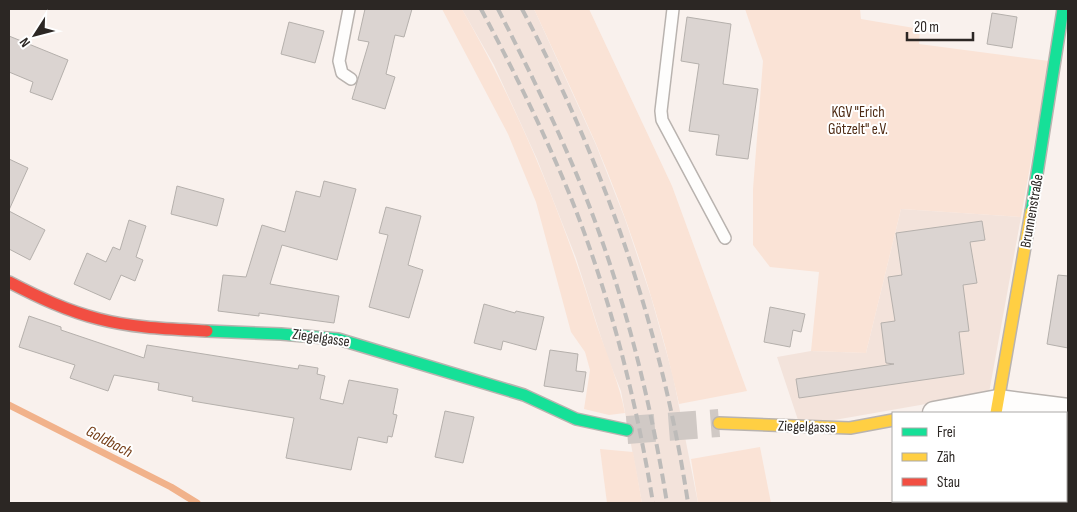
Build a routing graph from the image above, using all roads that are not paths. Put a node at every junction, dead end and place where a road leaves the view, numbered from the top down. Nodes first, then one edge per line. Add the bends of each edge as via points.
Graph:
1 (349, 9) edge
2 (673, 9) edge
3 (1063, 9) edge
4 (351, 80) dead end
5 (724, 238) dead end
6 (9, 282) edge
7 (997, 407) edge
8 (1068, 410) edge
9 (944, 412) edge
10 (892, 420) edge
11 (720, 423) tunnel mouth
12 (627, 430) tunnel mouth

1 - 4 lane via 339,61 342,73
2 - 5 lane via 662,120
3 - 7 street, Brunnenstraße via 1040,163
6 - 12 street, Ziegelgasse via 74,311 110,322 338,338 524,395 576,419
7 - 8 street
7 - 9 street
10 - 11 street, Ziegelgasse via 850,428

